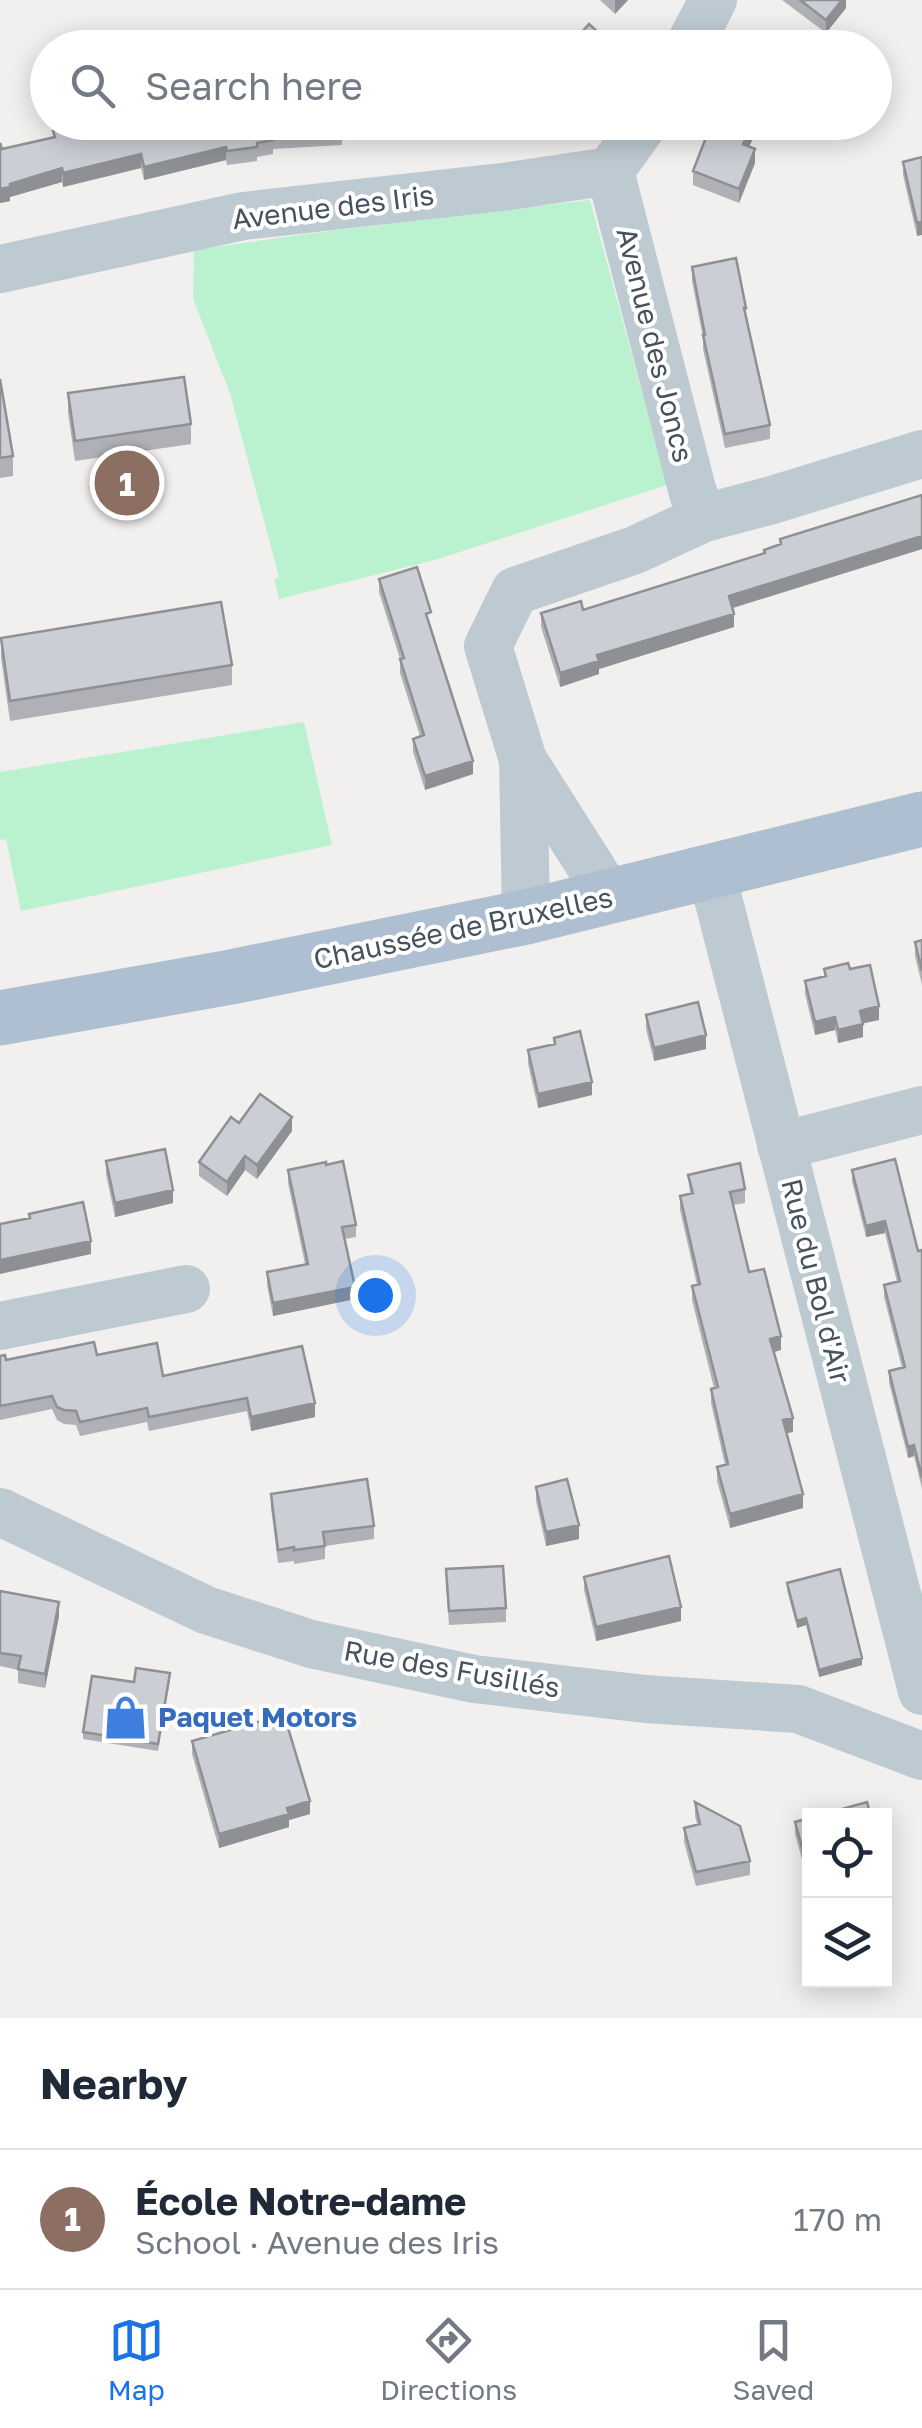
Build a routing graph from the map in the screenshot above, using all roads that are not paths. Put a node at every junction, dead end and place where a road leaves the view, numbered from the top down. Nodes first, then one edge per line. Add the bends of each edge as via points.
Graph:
1 (713, 0) edge
2 (697, 30) edge
3 (632, 140) edge
4 (610, 172) junction
5 (0, 269) edge
6 (922, 454) edge
7 (704, 518) junction
8 (523, 760) junction
9 (922, 819) edge
10 (711, 870) junction
11 (610, 896) junction
12 (526, 917) junction
13 (0, 1018) edge
14 (922, 1110) edge
15 (781, 1146) junction
16 (186, 1289) dead end
17 (0, 1326) edge
18 (0, 1512) edge
19 (922, 1691) edge
20 (922, 1756) edge

1 - 2 street
3 - 4 street
4 - 5 street, Avenue des Iris via 243,216
4 - 7 street, Avenue des Joncs
6 - 7 street
7 - 8 street via 515,591 488,646
8 - 11 street
8 - 12 street
9 - 10 main road, Chaussée de Bruxelles
10 - 11 main road, Chaussée de Bruxelles
10 - 15 street, Rue du Bol d'Air
11 - 12 main road, Chaussée de Bruxelles
12 - 13 main road, Chaussée de Bruxelles
14 - 15 street
15 - 19 street, Rue du Bol d'Air
16 - 17 street
18 - 20 street, Rue des Fusillés via 206,1610 311,1644 474,1678 798,1709

